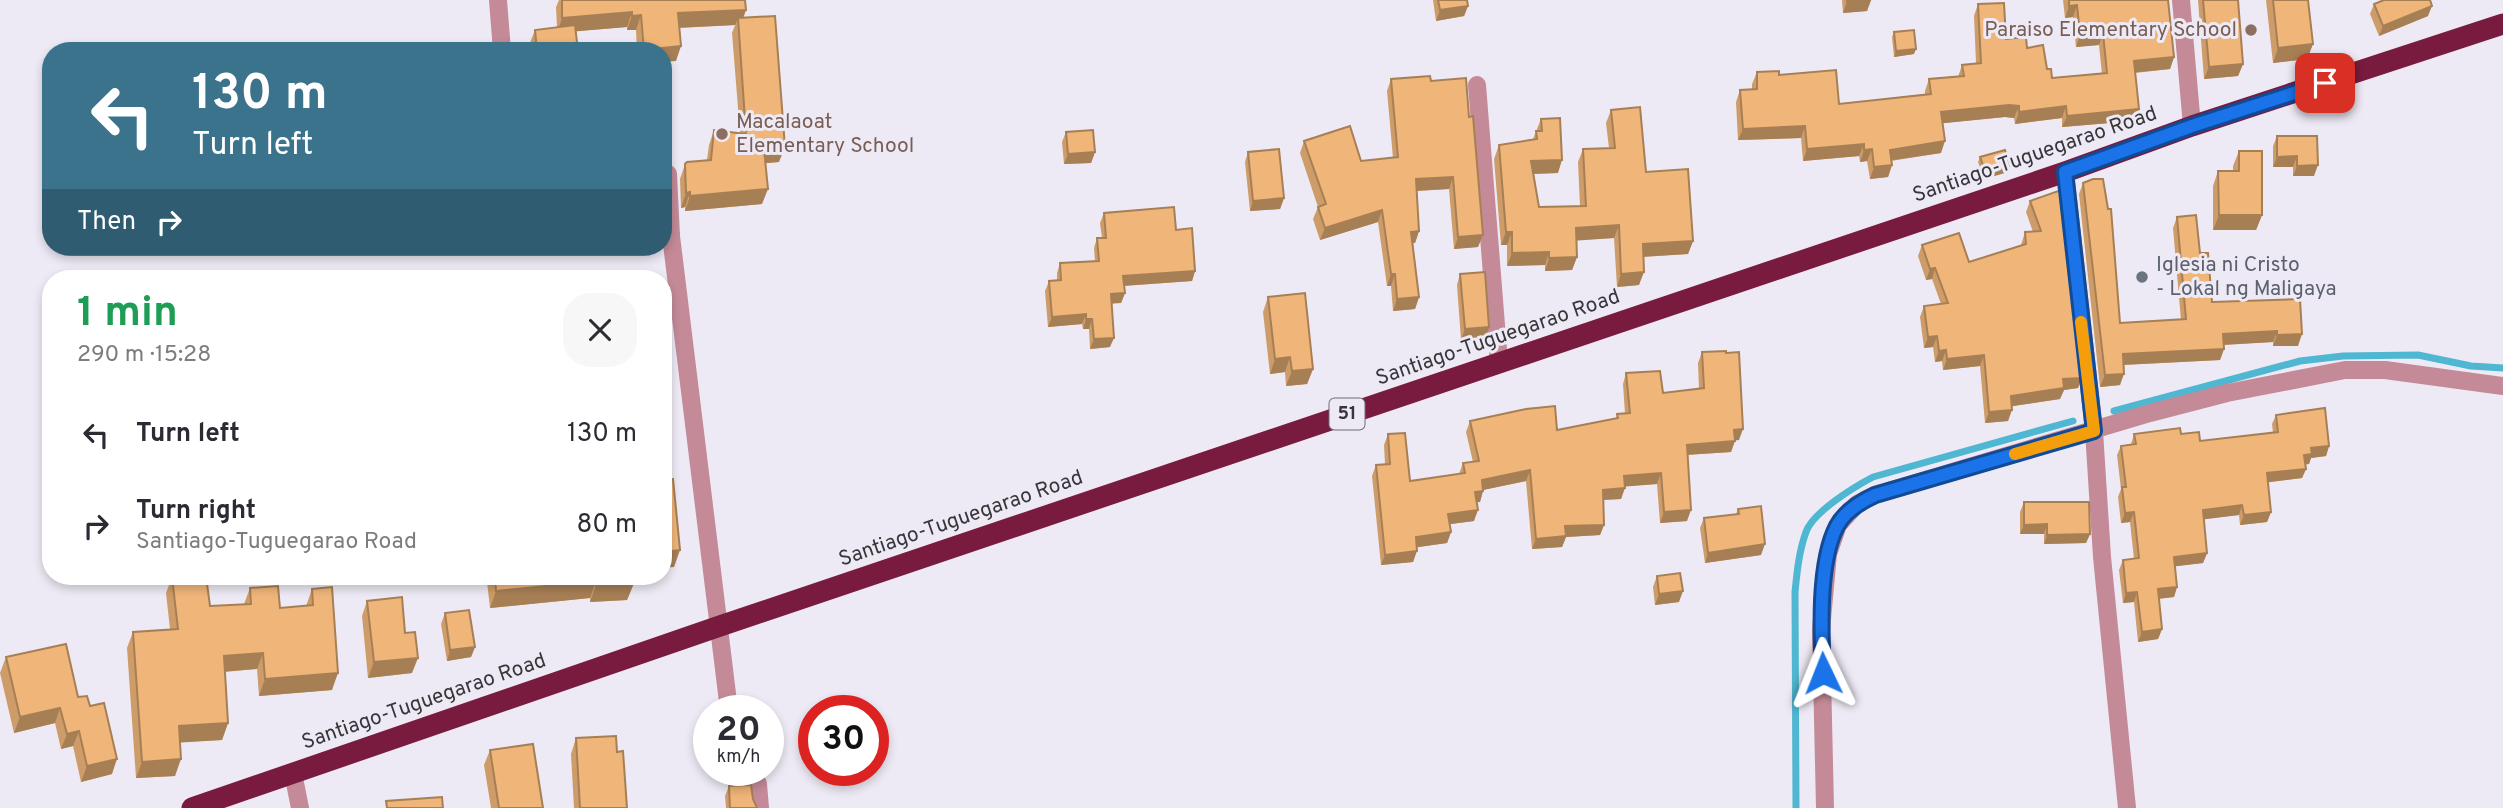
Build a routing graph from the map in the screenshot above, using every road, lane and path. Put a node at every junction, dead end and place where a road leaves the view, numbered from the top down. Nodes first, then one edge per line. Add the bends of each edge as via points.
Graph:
1 (498, 0) edge
2 (2181, 0) edge
3 (2503, 24) edge
4 (501, 42) edge
5 (1477, 85) dead end
6 (2192, 126) junction
7 (2065, 172) junction
8 (672, 275) edge
9 (1499, 363) junction
10 (2503, 386) edge
11 (2094, 431) junction
12 (717, 627) junction
13 (727, 695) edge
14 (293, 773) junction
15 (758, 786) edge
16 (192, 808) edge
17 (300, 808) edge
18 (760, 808) edge
19 (1825, 808) edge
20 (2127, 808) edge

1 - 4 street
2 - 6 street
3 - 6 highway, Santiago-Tuguegarao Road / 51
5 - 9 street
6 - 7 highway, Santiago-Tuguegarao Road / 51
7 - 9 highway, Santiago-Tuguegarao Road / 51
7 - 11 street
8 - 12 street
9 - 12 highway, Santiago-Tuguegarao Road / 51
10 - 11 street via 2385,370 2345,370 2227,393
11 - 19 street via 1875,495 1857,504 1838,525 1828,554 1821,630
11 - 20 street
12 - 13 street
12 - 14 highway, Santiago-Tuguegarao Road / 51
14 - 16 highway, Santiago-Tuguegarao Road / 51
14 - 17 street
15 - 18 street

